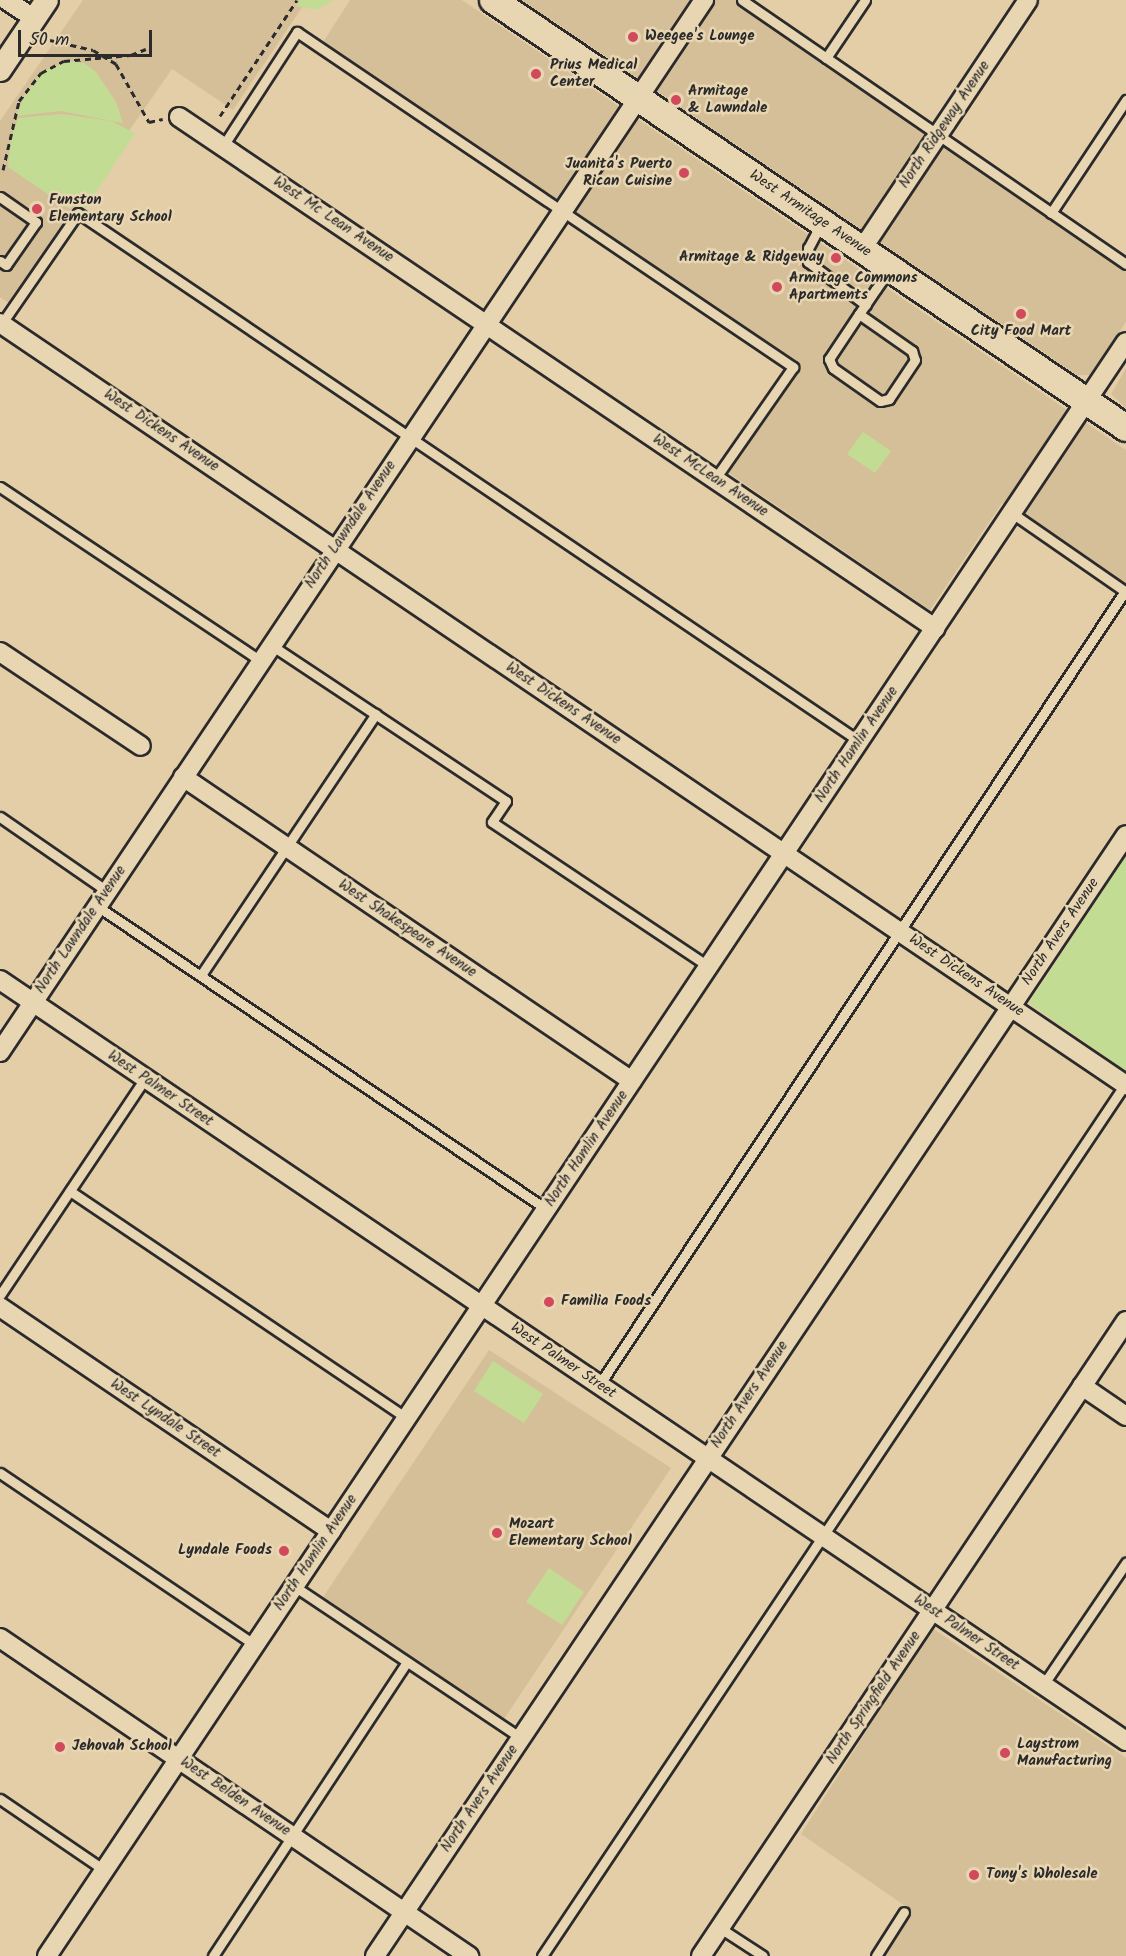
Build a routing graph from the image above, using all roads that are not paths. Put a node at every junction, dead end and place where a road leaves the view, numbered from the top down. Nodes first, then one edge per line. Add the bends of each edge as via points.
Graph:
1 (6, 0) edge
2 (47, 0) edge
3 (493, 0) edge
4 (704, 0) edge
5 (742, 0) edge
6 (865, 0) edge
7 (1028, 0) edge
8 (35, 19) junction
9 (826, 58) junction
10 (0, 70) edge
11 (637, 97) junction
12 (1126, 100) edge
13 (179, 117) road end
14 (938, 134) junction
15 (223, 146) junction
16 (0, 197) edge
17 (562, 210) junction
18 (1051, 213) junction
19 (822, 222) junction
20 (862, 249) junction
21 (0, 261) edge
22 (1126, 264) edge
23 (890, 268) junction
24 (866, 305) junction
25 (859, 314) junction
26 (0, 324) edge
27 (486, 324) junction
28 (1126, 342) edge
29 (1086, 401) junction
30 (1126, 428) edge
31 (411, 436) junction
32 (715, 479) junction
33 (0, 487) edge
34 (1011, 513) junction
35 (335, 549) junction
36 (1126, 592) edge
37 (935, 628) junction
38 (271, 645) junction
39 (0, 652) edge
40 (261, 661) junction
41 (376, 714) junction
42 (859, 741) junction
43 (141, 746) dead end
44 (183, 777) junction
45 (0, 817) edge
46 (1126, 835) edge
47 (286, 847) junction
48 (784, 853) junction
49 (102, 898) junction
50 (898, 930) junction
51 (708, 966) junction
52 (201, 975) junction
53 (0, 980) edge
54 (33, 1003) junction
55 (1011, 1007) junction
56 (0, 1052) edge
57 (145, 1078) junction
58 (632, 1081) junction
59 (1126, 1085) edge
60 (70, 1191) junction
61 (546, 1209) junction
62 (0, 1296) edge
63 (482, 1306) junction
64 (0, 1307) edge
65 (1126, 1321) edge
66 (599, 1385) junction
67 (1082, 1386) junction
68 (1126, 1416) edge
69 (406, 1418) junction
70 (708, 1459) junction
71 (0, 1473) edge
72 (331, 1531) junction
73 (823, 1536) junction
74 (1125, 1568) edge
75 (294, 1586) junction
76 (932, 1610) junction
77 (0, 1638) edge
78 (255, 1645) junction
79 (407, 1662) junction
80 (1043, 1685) junction
81 (520, 1738) junction
82 (1126, 1741) edge
83 (178, 1759) junction
84 (0, 1799) edge
85 (292, 1836) junction
86 (104, 1870) junction
87 (404, 1912) junction
88 (904, 1912) dead end
89 (720, 1928) junction
90 (47, 1956) edge
91 (213, 1956) edge
92 (375, 1956) edge
93 (469, 1956) edge
94 (542, 1956) edge
95 (701, 1956) edge
96 (763, 1956) edge
97 (876, 1956) edge

1 - 8 street
2 - 8 street
3 - 11 main road, West Armitage Avenue
4 - 11 street, North Lawndale Avenue
5 - 9 lane
6 - 9 lane
7 - 14 street, North Ridgeway Avenue
8 - 10 street
9 - 14 lane
11 - 17 street, North Lawndale Avenue
11 - 19 main road, West Armitage Avenue
12 - 18 lane
13 - 15 street, West Mc Lean Avenue
14 - 18 lane
14 - 20 street, North Ridgeway Avenue
15 - 17 lane via 297,32
15 - 27 street, West Mc Lean Avenue
16 - 21 lane via 36,222 6,265
17 - 27 street, North Lawndale Avenue
17 - 32 lane via 793,367
18 - 22 lane
19 - 20 main road, West Armitage Avenue
19 - 24 lane via 808,248 808,262
20 - 23 main road, West Armitage Avenue
23 - 24 lane
23 - 29 main road, West Armitage Avenue
24 - 25 lane
25 - 25 lane via 829,359 833,368 880,401 889,399 915,360 912,351
26 - 31 lane via 78,213
26 - 35 street, West Dickens Avenue
27 - 31 street, North Lawndale Avenue
27 - 32 street, West McLean Avenue
28 - 29 street, North Hamlin Avenue
29 - 30 main road, West Armitage Avenue
29 - 34 street, North Hamlin Avenue
31 - 35 street, North Lawndale Avenue
31 - 42 lane
32 - 37 street, West McLean Avenue
33 - 40 lane
34 - 36 lane
34 - 37 street, North Hamlin Avenue
35 - 38 street, North Lawndale Avenue
35 - 48 street, West Dickens Avenue
36 - 50 lane
37 - 42 street, North Hamlin Avenue
38 - 40 street, North Lawndale Avenue
38 - 41 lane
39 - 43 street
40 - 44 street, North Lawndale Avenue
41 - 47 lane
41 - 51 lane via 506,801 492,822
42 - 48 street, North Hamlin Avenue
44 - 47 street, West Shakespeare Avenue
44 - 49 street, North Lawndale Avenue
45 - 49 lane
46 - 55 street, North Avers Avenue
47 - 52 lane
47 - 58 street, West Shakespeare Avenue
48 - 50 street, West Dickens Avenue
48 - 51 street, North Hamlin Avenue
49 - 52 lane
49 - 54 street, North Lawndale Avenue
50 - 55 street, West Dickens Avenue
50 - 66 lane
51 - 58 street, North Hamlin Avenue
52 - 61 lane
53 - 54 street, West Palmer Street
54 - 56 street, North Lawndale Avenue
54 - 57 street, West Palmer Street
55 - 59 street, West Dickens Avenue
55 - 70 street, North Avers Avenue
57 - 60 lane
57 - 63 street, West Palmer Street
58 - 61 street, North Hamlin Avenue
59 - 73 lane
60 - 62 lane
60 - 69 lane
61 - 63 street, North Hamlin Avenue
63 - 66 street, West Palmer Street
63 - 69 street, North Hamlin Avenue
64 - 72 street, West Lyndale Street
65 - 67 street, North Springfield Avenue
66 - 70 street, West Palmer Street
67 - 68 street
67 - 76 street, North Springfield Avenue
69 - 72 street, North Hamlin Avenue
70 - 73 street, West Palmer Street
70 - 81 street, North Avers Avenue
71 - 78 lane
72 - 75 street, North Hamlin Avenue
73 - 76 street, West Palmer Street
73 - 94 lane
74 - 80 lane
75 - 78 street, North Hamlin Avenue
75 - 79 lane
76 - 80 street, West Palmer Street
76 - 89 street, North Springfield Avenue
77 - 83 street, West Belden Avenue
78 - 83 street, North Hamlin Avenue
79 - 81 lane
79 - 85 lane
80 - 82 street, West Palmer Street
81 - 87 street, North Avers Avenue
83 - 85 street, West Belden Avenue
83 - 86 street, North Hamlin Avenue
84 - 86 lane
85 - 87 street, West Belden Avenue
85 - 91 lane
86 - 90 street, North Hamlin Avenue
87 - 92 street, North Avers Avenue
87 - 93 street, West Belden Avenue
88 - 97 lane
89 - 95 street, North Springfield Avenue
89 - 96 lane

